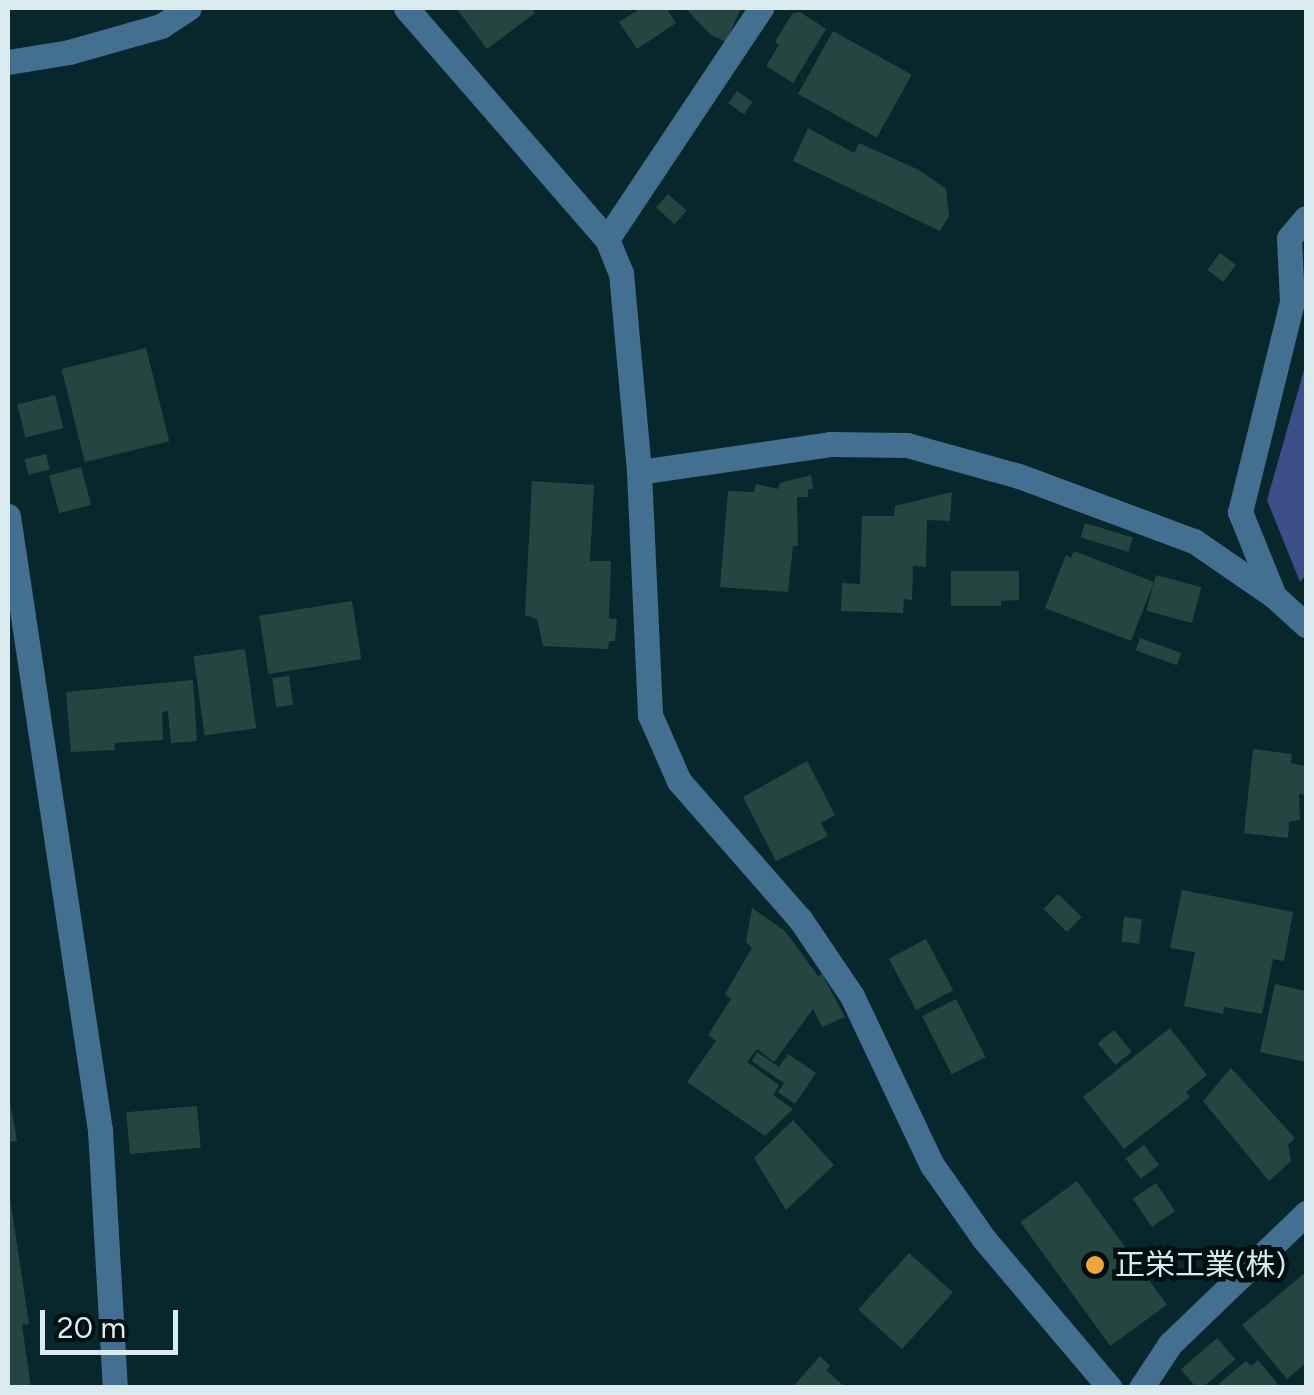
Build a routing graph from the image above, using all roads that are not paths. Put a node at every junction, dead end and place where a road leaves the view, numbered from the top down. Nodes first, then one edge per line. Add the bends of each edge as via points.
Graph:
1 (189, 8) edge
2 (406, 8) edge
3 (762, 8) edge
4 (8, 62) edge
5 (1306, 218) edge
6 (607, 240) junction
7 (639, 472) junction
8 (8, 516) edge
9 (1274, 596) junction
10 (1306, 625) edge
11 (1306, 1213) edge
12 (116, 1388) edge
13 (1110, 1388) edge
14 (1141, 1388) edge

1 - 4 street via 161,26
2 - 6 street
3 - 6 street
5 - 9 street via 1289,238 1292,302 1240,512
6 - 7 street via 621,272
7 - 9 street via 830,444 907,445 1020,476 1194,541
7 - 13 street via 650,715 679,782 800,919 852,996 932,1165 984,1239
8 - 12 street via 100,1130
9 - 10 street
11 - 14 street via 1170,1344

